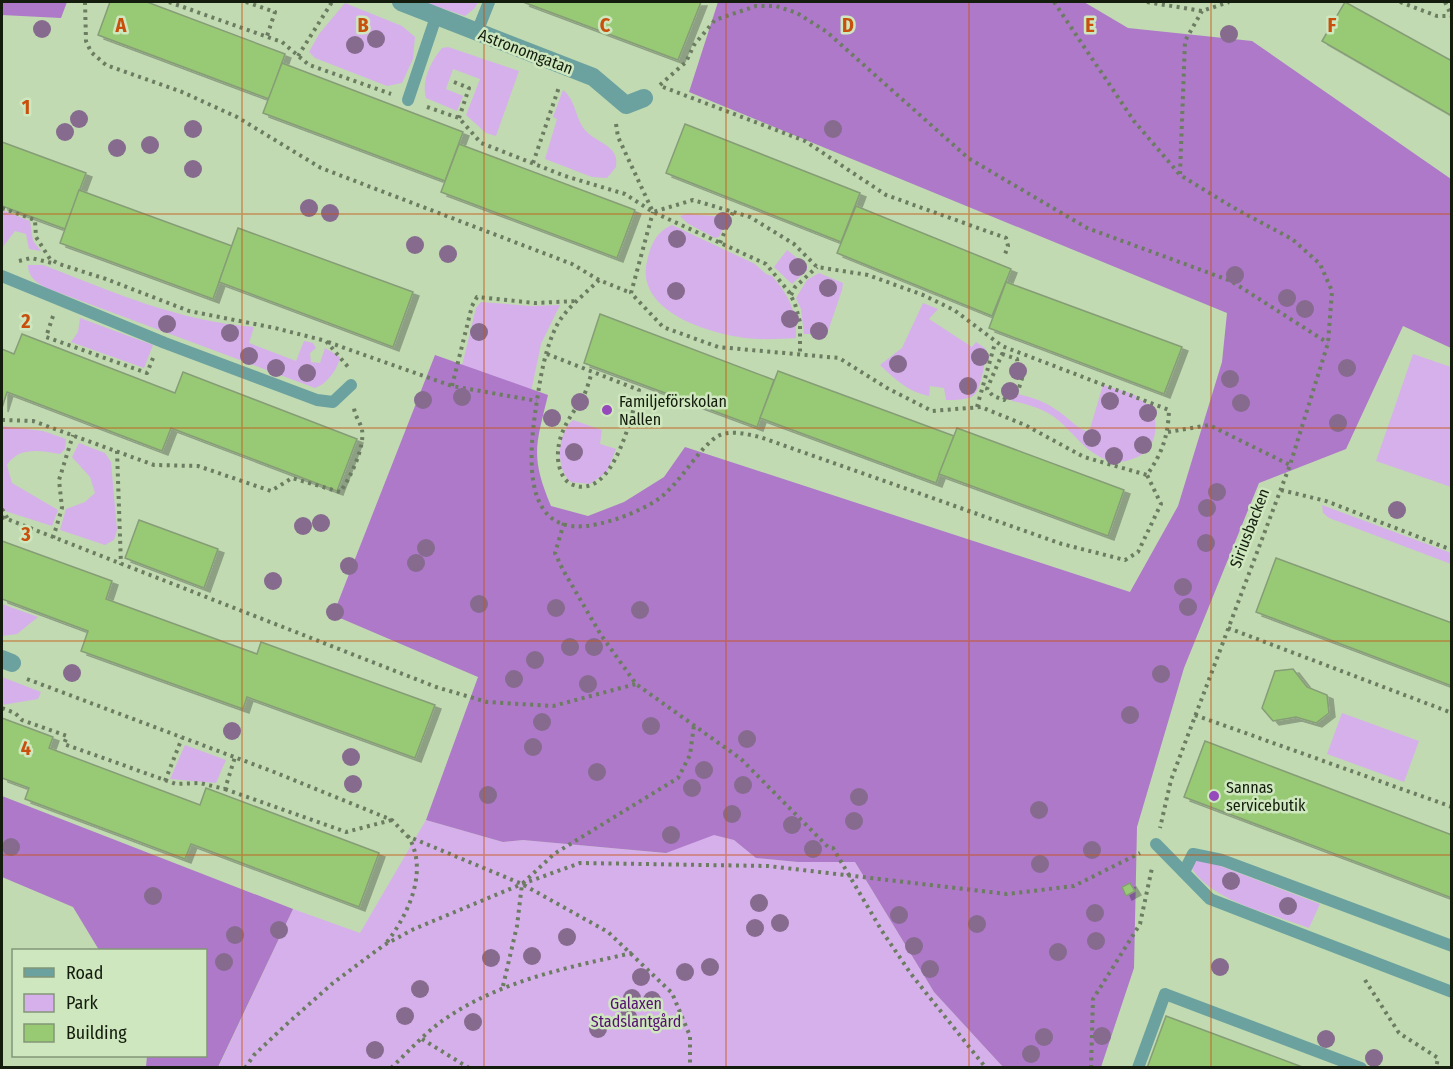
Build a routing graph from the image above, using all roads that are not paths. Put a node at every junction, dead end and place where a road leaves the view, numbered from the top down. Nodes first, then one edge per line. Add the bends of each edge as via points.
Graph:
1 (401, 2) edge
2 (489, 2) edge
3 (436, 17) junction
4 (477, 32) junction
5 (644, 98) road end
6 (408, 100) dead end
7 (2, 276) edge
8 (351, 385) road end
9 (1156, 844) road end
10 (1184, 872) junction
11 (1452, 946) edge
12 (1452, 992) edge
13 (1138, 1068) edge
14 (1361, 1068) edge

1 - 3 street, Astronomgatan
2 - 4 lane
3 - 4 street, Astronomgatan
3 - 6 lane
4 - 5 street, Astronomgatan via 593,76 626,105
7 - 8 lane via 317,400 333,402
9 - 10 lane
10 - 11 lane via 1193,854 1222,860
10 - 12 lane via 1210,899
13 - 14 lane via 1165,994

